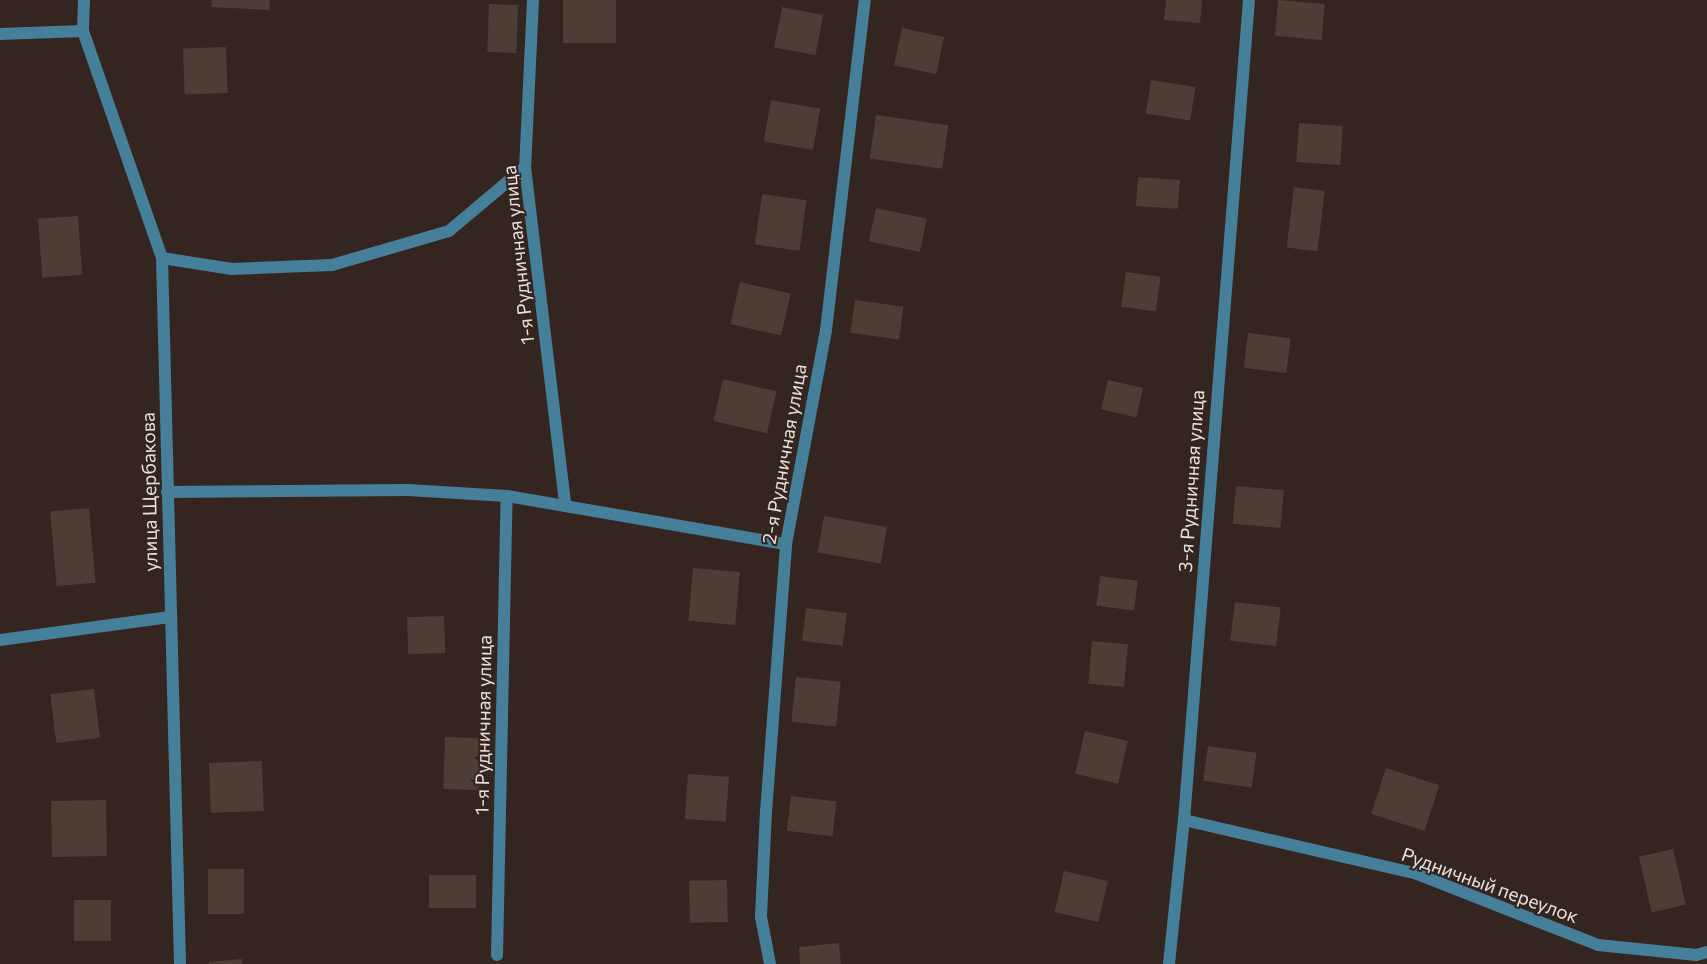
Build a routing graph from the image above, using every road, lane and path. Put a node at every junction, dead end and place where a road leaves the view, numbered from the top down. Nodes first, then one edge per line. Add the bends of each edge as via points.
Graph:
1 (84, 0) edge
2 (532, 0) edge
3 (864, 0) edge
4 (1248, 0) edge
5 (83, 31) junction
6 (0, 34) edge
7 (525, 167) junction
8 (162, 258) junction
9 (167, 492) junction
10 (508, 496) junction
11 (564, 504) junction
12 (786, 544) junction
13 (171, 617) junction
14 (0, 640) edge
15 (1184, 820) junction
16 (497, 955) dead end
17 (1698, 957) edge
18 (180, 964) edge
19 (770, 964) edge
20 (1169, 964) edge

1 - 5 street, улица Щербакова
2 - 7 street, 1-я Рудничная улица
3 - 12 street, 2-я Рудничная улица via 826,330
4 - 15 street, 3-я Рудничная улица
5 - 6 street
5 - 8 street, улица Щербакова
7 - 8 street via 449,231 332,265 232,269
7 - 11 street, 1-я Рудничная улица
8 - 9 street, улица Щербакова
9 - 10 street via 408,490
9 - 13 street, улица Щербакова
10 - 11 street
10 - 16 street, 1-я Рудничная улица
11 - 12 street
12 - 19 street, 2-я Рудничная улица via 766,812 762,917
13 - 14 street
13 - 18 street, улица Щербакова
15 - 17 street, Рудничный переулок via 1417,874 1598,945
15 - 20 street, 3-я Рудничная улица

